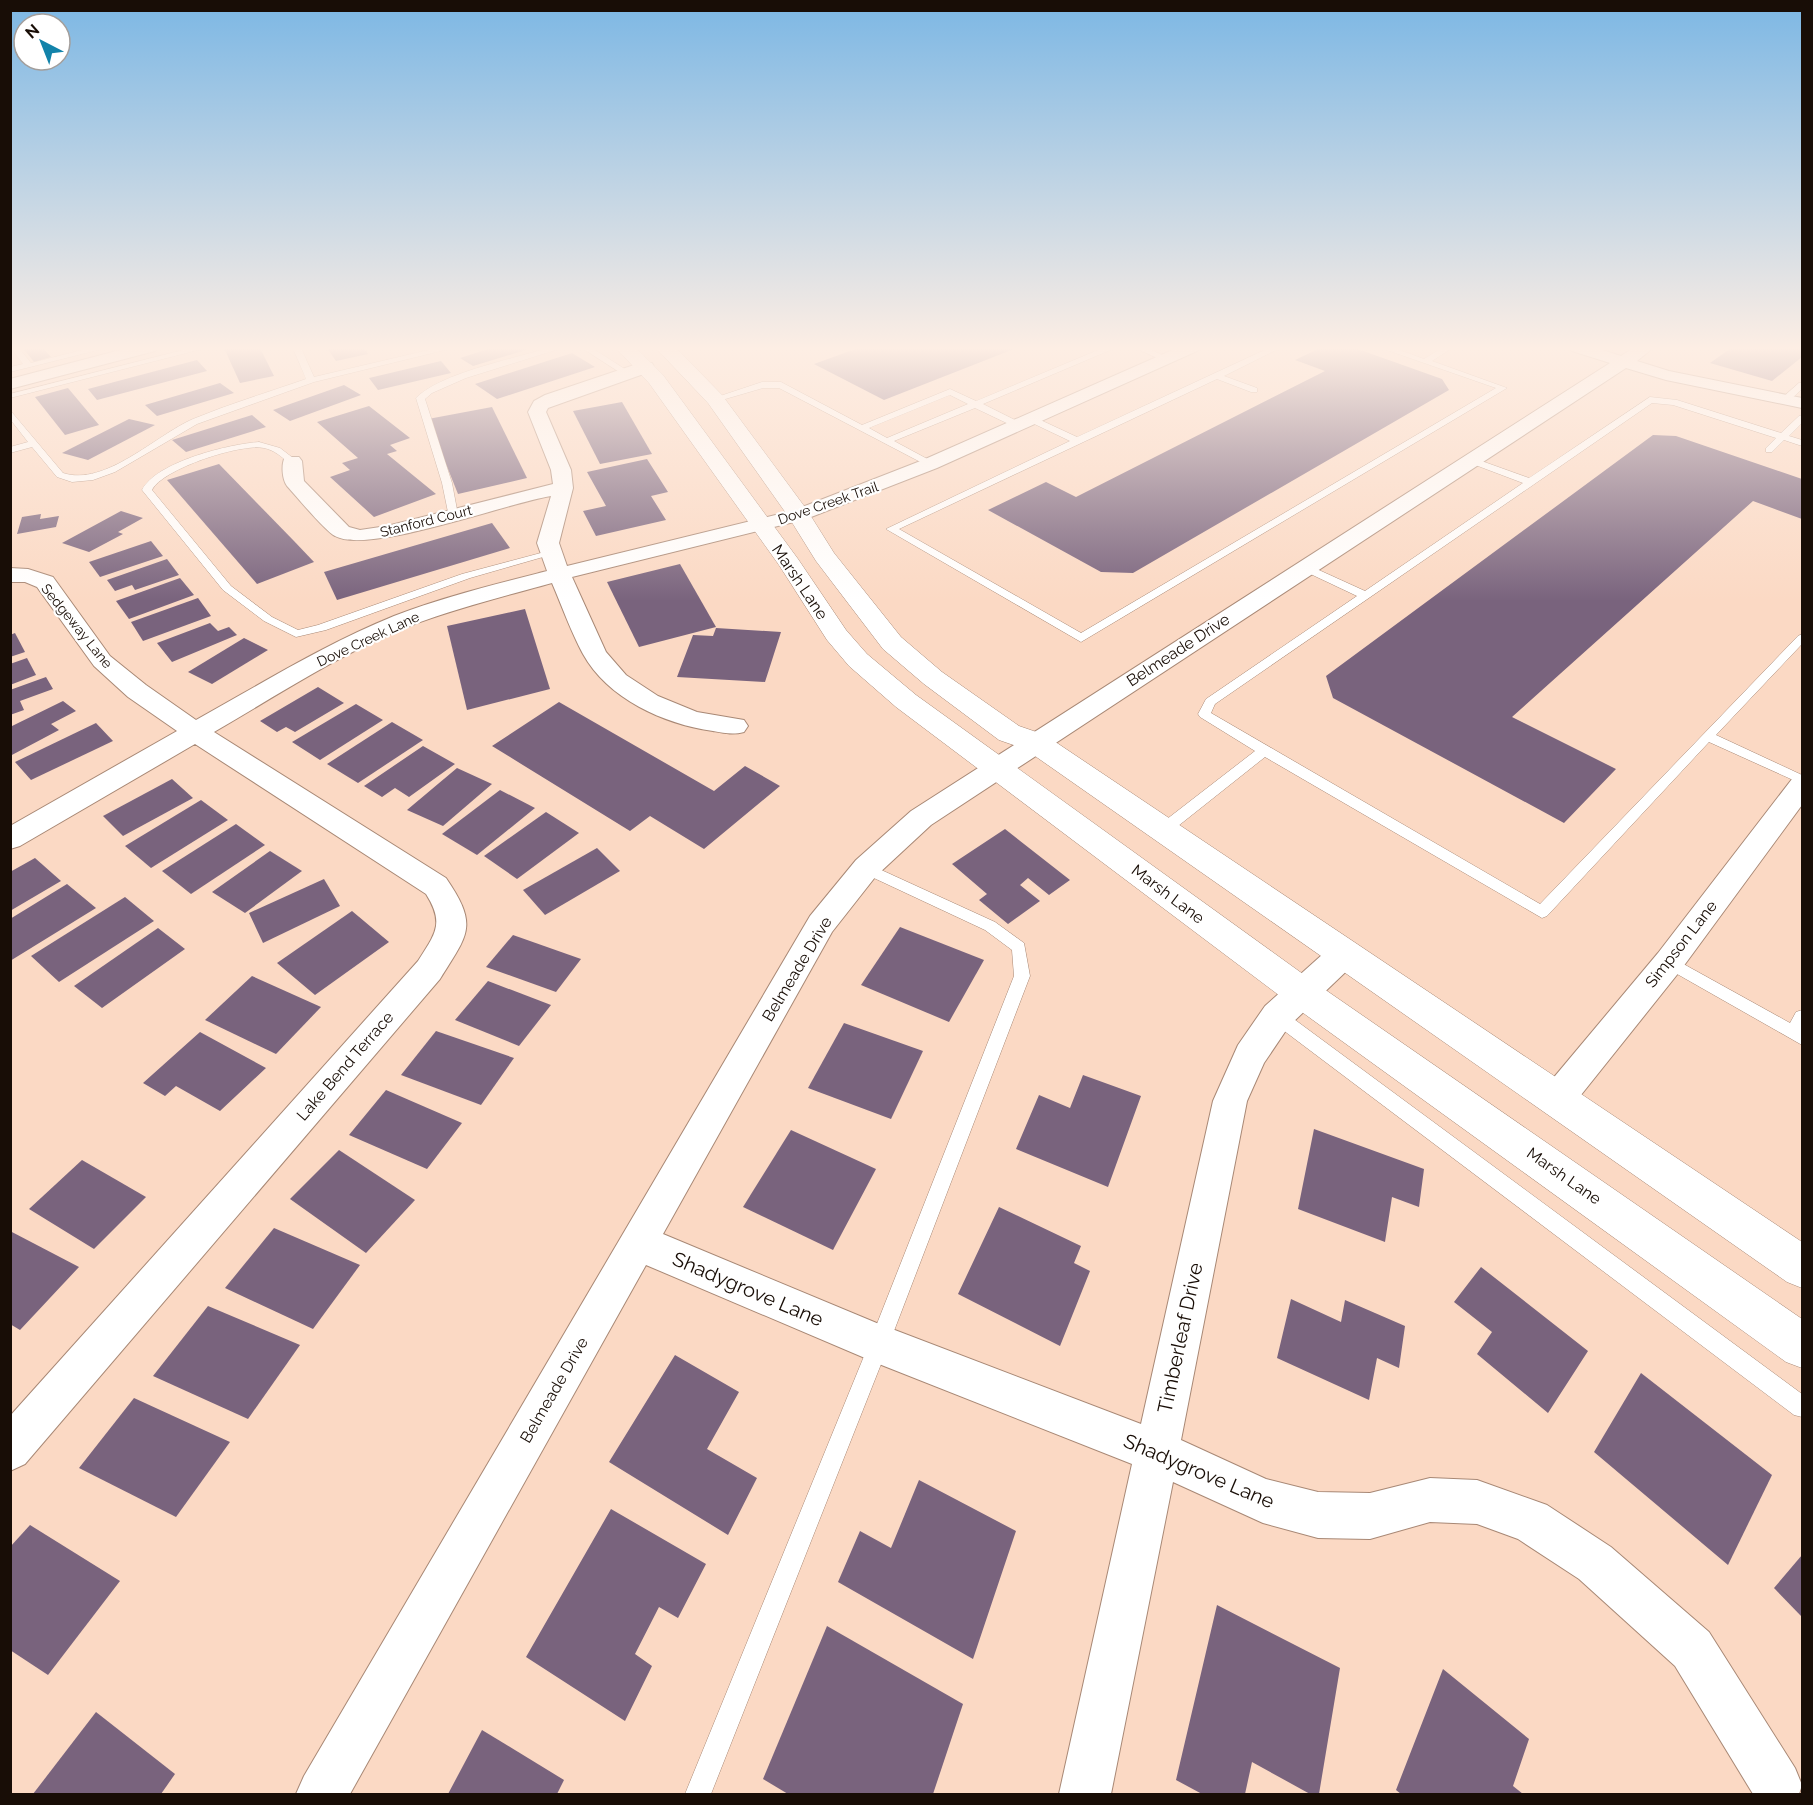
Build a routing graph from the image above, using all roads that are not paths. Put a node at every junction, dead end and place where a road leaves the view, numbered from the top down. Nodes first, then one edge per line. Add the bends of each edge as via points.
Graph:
1 (26, 432) edge
2 (177, 432) edge
3 (431, 432) edge
4 (545, 432) edge
5 (693, 432) edge
6 (739, 432) edge
7 (870, 432) edge
8 (908, 432) edge
9 (1002, 432) edge
10 (1059, 432) edge
11 (1096, 432) edge
12 (1428, 432) edge
13 (1517, 432) edge
14 (1603, 432) edge
15 (1769, 432) edge
16 (1789, 432) edge
17 (1784, 437) junction
18 (887, 441) junction
19 (1077, 441) junction
20 (35, 443) junction
21 (1803, 443) edge
22 (10, 450) edge
23 (1769, 450) dead end
24 (292, 461) joint
25 (1473, 461) junction
26 (930, 464) junction
27 (1530, 482) junction
28 (563, 488) junction
29 (453, 515) junction
30 (799, 515) junction
31 (761, 526) junction
32 (555, 564) junction
33 (1306, 568) junction
34 (10, 575) edge
35 (1365, 595) junction
36 (1803, 638) edge
37 (735, 726) dead end
38 (195, 732) junction
39 (1707, 735) junction
40 (1035, 742) junction
41 (1264, 751) junction
42 (998, 767) junction
43 (1803, 780) edge
44 (1803, 786) edge
45 (1163, 830) junction
46 (10, 839) edge
47 (866, 868) junction
48 (1344, 954) junction
49 (1669, 962) junction
50 (1289, 1004) junction
51 (1803, 1017) edge
52 (1798, 1036) edge
53 (1557, 1099) junction
54 (638, 1243) junction
55 (1803, 1267) edge
56 (879, 1344) junction
57 (1803, 1346) edge
58 (1803, 1407) edge
59 (10, 1449) edge
60 (1156, 1452) junction
61 (1790, 1782) edge
62 (322, 1794) edge
63 (698, 1794) edge
64 (1085, 1794) edge

1 - 20 lane
2 - 20 lane via 112,470 72,479 60,474
3 - 29 lane
4 - 28 street via 561,470
5 - 31 main road, Marsh Lane
6 - 30 main road
7 - 18 lane
8 - 18 lane
9 - 26 street, Dove Creek Trail
10 - 19 lane
11 - 19 lane
12 - 19 lane via 1080,638 891,529
13 - 25 street, Belmeade Drive
14 - 27 lane
15 - 17 lane
16 - 17 lane
17 - 21 lane
17 - 23 lane
18 - 26 lane
20 - 22 lane
24 - 29 street, Stanford Court via 294,482 342,532 360,536 388,532
24 - 32 lane via 274,448 260,444 239,447 170,469 152,480 147,490 227,588 268,619 296,634 466,576
25 - 27 lane
25 - 33 street, Belmeade Drive
26 - 30 street, Dove Creek Trail
27 - 35 lane
28 - 29 street, Stanford Court
28 - 32 street via 548,543
30 - 31 street, Dove Creek Trail
30 - 40 main road via 824,556 892,643 1010,733
31 - 32 street, Dove Creek Lane
31 - 42 main road, Marsh Lane via 858,660 906,701
32 - 37 street via 595,654 617,680 649,702 692,720
32 - 38 street, Dove Creek Lane via 402,621 325,657
33 - 35 lane
33 - 40 street, Belmeade Drive
34 - 38 street, Sedgeway Lane via 45,582 102,661
35 - 41 lane via 1210,702 1204,714
36 - 39 lane
38 - 46 street, Dove Creek Lane
38 - 59 street, Lake Bend Terrace via 436,886 451,906 454,928 429,970
39 - 41 lane via 1542,912
39 - 43 lane
40 - 42 street, Belmeade Drive
40 - 45 main road
41 - 45 lane
42 - 47 street, Belmeade Drive via 921,818
42 - 50 main road, Marsh Lane
44 - 49 street, Simpson Lane
45 - 48 main road
47 - 54 street, Belmeade Drive via 821,924
47 - 56 lane via 990,926 1019,947 1022,976
48 - 50 street, Timberleaf Drive
48 - 53 main road
49 - 52 lane
49 - 53 street, Simpson Lane
50 - 57 main road, Marsh Lane
50 - 58 lane
50 - 60 street, Timberleaf Drive via 1250,1055 1230,1101
51 - 52 lane
53 - 55 main road
54 - 56 street, Shadygrove Lane
54 - 62 street, Belmeade Drive
56 - 60 street, Shadygrove Lane
56 - 63 lane
60 - 61 street, Shadygrove Lane via 1263,1501 1318,1515 1370,1516 1442,1500 1477,1502 1530,1521 1595,1563 1692,1649
60 - 64 street, Timberleaf Drive

